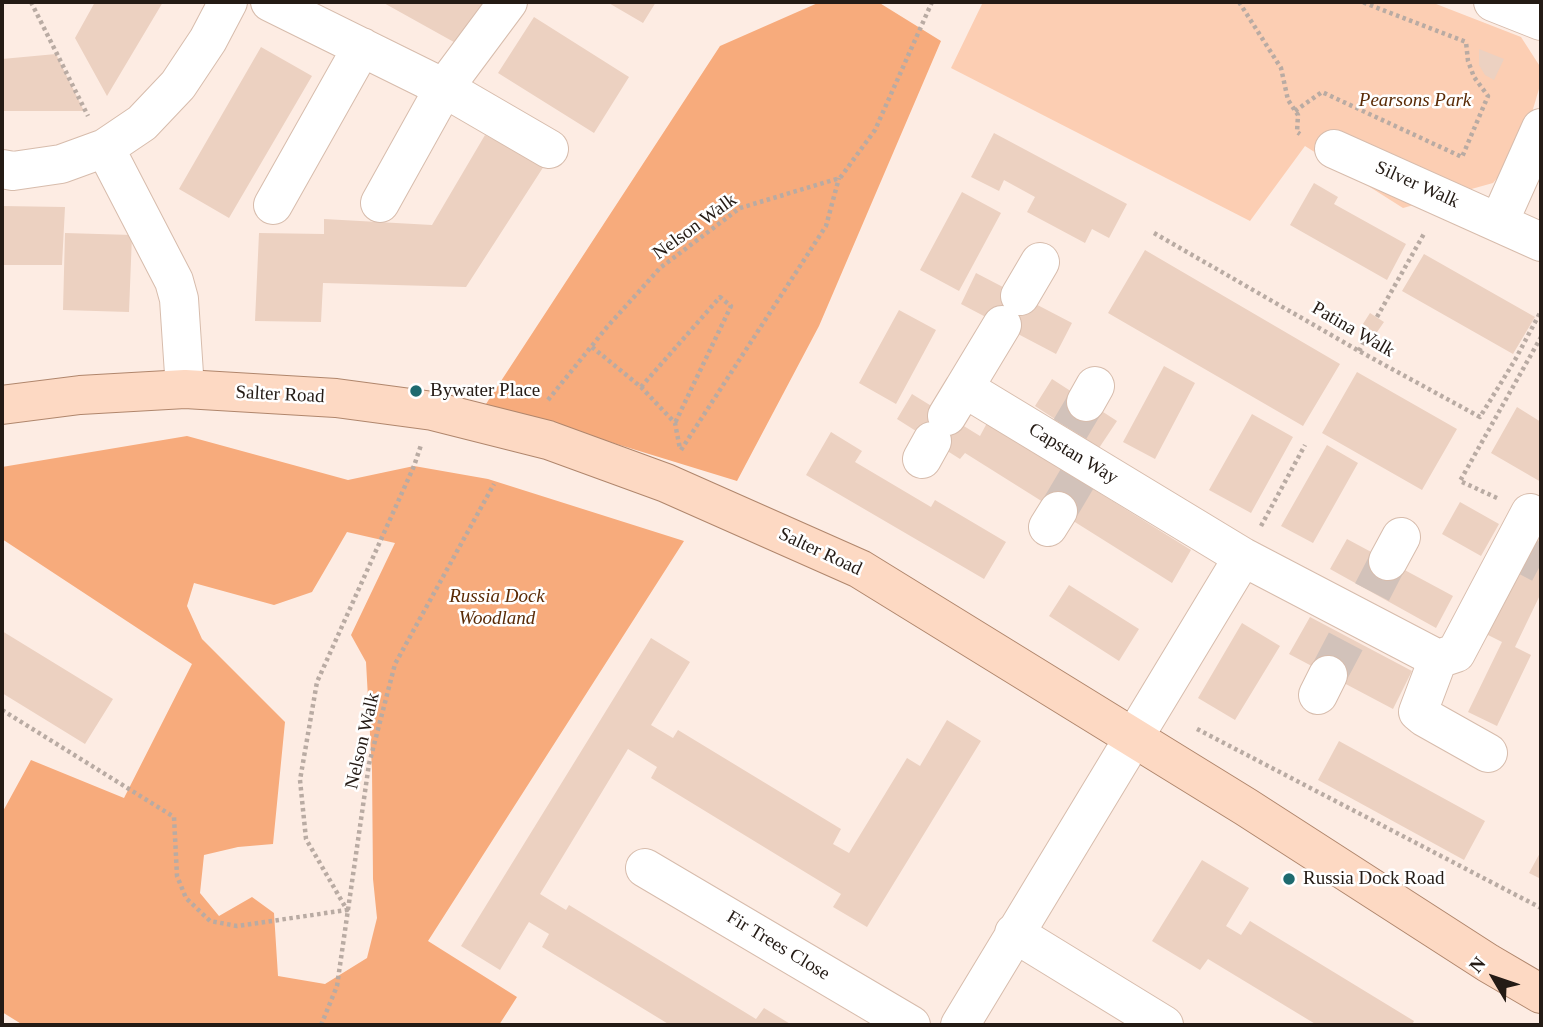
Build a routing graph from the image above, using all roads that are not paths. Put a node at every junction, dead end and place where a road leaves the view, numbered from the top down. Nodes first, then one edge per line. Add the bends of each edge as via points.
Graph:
1 (228, 2) edge
2 (270, 2) edge
3 (508, 2) edge
4 (1493, 2) edge
5 (1541, 21) edge
6 (362, 47) junction
7 (444, 88) junction
8 (1541, 128) edge
9 (104, 148) junction
10 (549, 149) dead end
11 (1334, 149) road end
12 (2, 169) edge
13 (380, 203) dead end
14 (273, 205) dead end
15 (1499, 222) junction
16 (1541, 242) edge
17 (1040, 262) dead end
18 (185, 389) junction
19 (2, 405) edge
20 (1530, 513) road end
21 (1243, 557) junction
22 (1438, 659) junction
23 (1133, 738) junction
24 (1488, 753) dead end
25 (645, 867) dead end
26 (1014, 933) junction
27 (1541, 994) edge
28 (911, 1025) edge
29 (960, 1025) edge
30 (1164, 1025) edge

1 - 9 street via 178,85 142,123
2 - 6 street
3 - 7 street
4 - 5 street
6 - 7 street
6 - 14 street
7 - 10 street
7 - 13 street
8 - 15 street
9 - 12 street via 61,164
9 - 18 street via 174,281
11 - 15 street, Silver Walk
15 - 16 street, Silver Walk
17 - 21 street, Capstan Way via 941,426 1079,434
18 - 19 main road, Salter Road
18 - 23 main road, Salter Road via 336,398 433,411 674,467 860,569
20 - 22 street via 1517,552 1456,653
21 - 22 street, Capstan Way via 1374,589
21 - 23 street
22 - 24 street via 1418,712
23 - 26 street
23 - 27 main road, Salter Road
25 - 28 street, Fir Trees Close
26 - 29 street
26 - 30 street

